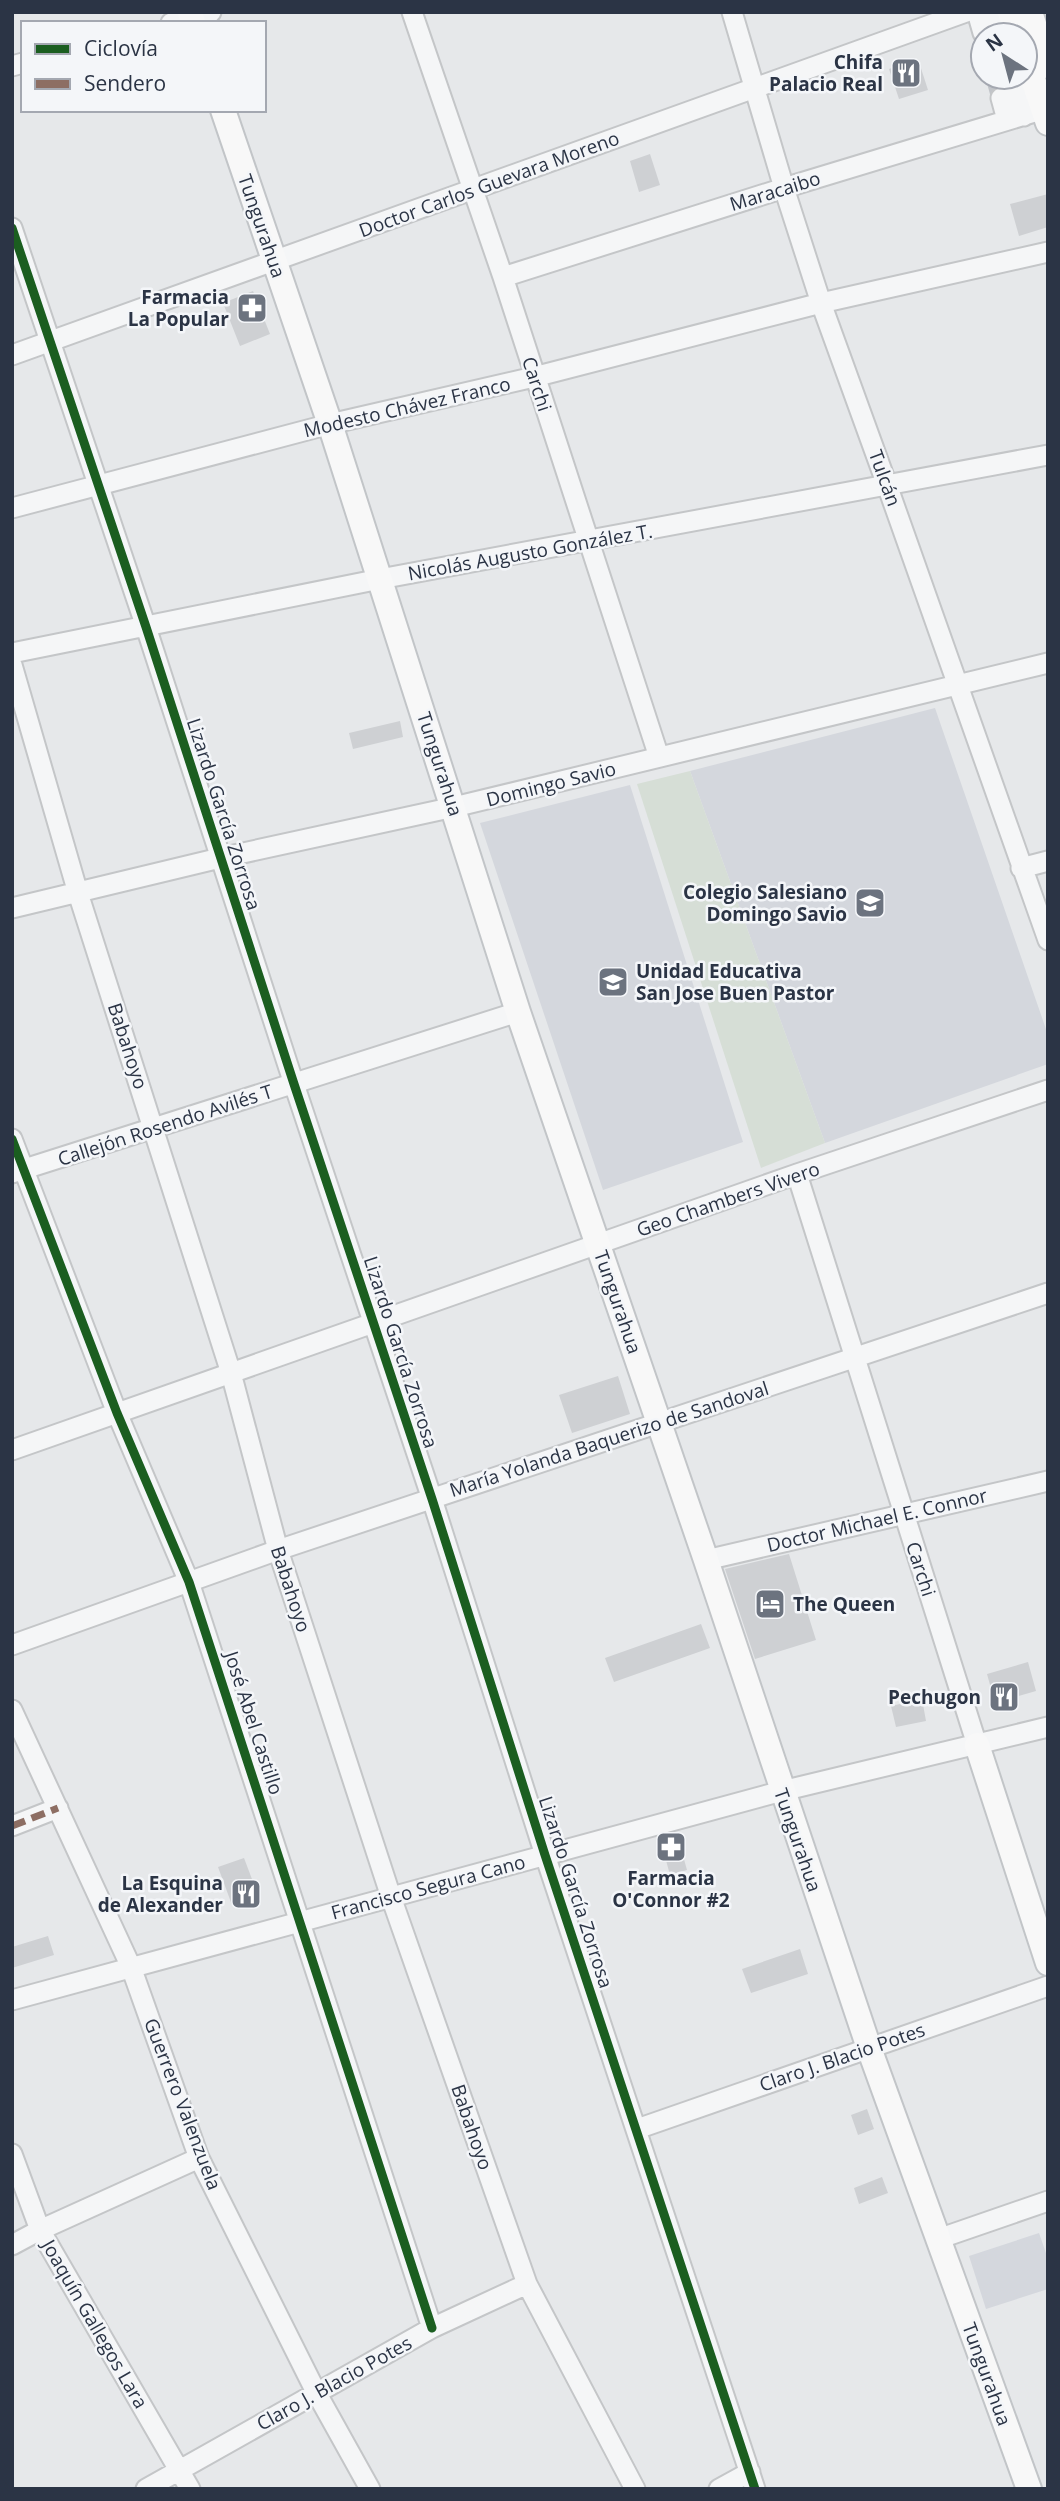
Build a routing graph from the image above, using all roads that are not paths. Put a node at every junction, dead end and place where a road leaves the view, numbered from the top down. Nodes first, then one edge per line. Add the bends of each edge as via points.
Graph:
1 (412, 12) edge
2 (732, 12) edge
3 (966, 12) edge
4 (1030, 12) edge
5 (1048, 66) edge
6 (754, 88) junction
7 (1019, 91) tunnel mouth
8 (1030, 91) edge
9 (1001, 98) dead end
10 (224, 112) edge
11 (1034, 115) edge
12 (784, 188) junction
13 (472, 190) junction
14 (12, 228) edge
15 (1048, 251) edge
16 (274, 262) junction
17 (503, 277) junction
18 (821, 303) junction
19 (52, 340) junction
20 (12, 355) edge
21 (534, 377) junction
22 (330, 424) junction
23 (1048, 455) edge
24 (887, 485) junction
25 (99, 487) junction
26 (12, 508) edge
27 (589, 541) junction
28 (380, 579) junction
29 (146, 627) junction
30 (12, 653) edge
31 (1048, 663) edge
32 (12, 665) edge
33 (957, 684) junction
34 (659, 757) junction
35 (454, 807) junction
36 (220, 858) junction
37 (1048, 861) edge
38 (1021, 868) junction
39 (78, 893) junction
40 (12, 908) edge
41 (1048, 940) edge
42 (518, 1012) junction
43 (294, 1084) junction
44 (1048, 1090) edge
45 (154, 1128) junction
46 (12, 1139) edge
47 (18, 1172) edge
48 (797, 1174) junction
49 (598, 1244) junction
50 (1048, 1293) edge
51 (372, 1323) junction
52 (856, 1357) junction
53 (231, 1373) junction
54 (117, 1413) junction
55 (658, 1423) junction
56 (12, 1450) edge
57 (1048, 1481) edge
58 (432, 1499) junction
59 (903, 1514) junction
60 (278, 1550) junction
61 (706, 1560) junction
62 (188, 1582) junction
63 (12, 1645) edge
64 (12, 1710) edge
65 (1048, 1727) edge
66 (977, 1745) junction
67 (782, 1791) junction
68 (58, 1808) junction
69 (12, 1826) edge
70 (545, 1856) junction
71 (391, 1897) junction
72 (301, 1922) junction
73 (1048, 1963) edge
74 (131, 1967) junction
75 (1048, 1986) edge
76 (12, 2000) edge
77 (869, 2048) junction
78 (637, 2129) junction
79 (12, 2154) edge
80 (199, 2158) junction
81 (1048, 2201) edge
82 (40, 2230) junction
83 (938, 2239) junction
84 (12, 2245) edge
85 (527, 2284) junction
86 (432, 2328) junction
87 (316, 2392) junction
88 (179, 2470) junction
89 (752, 2480) edge
90 (145, 2489) edge
91 (190, 2489) edge
92 (370, 2489) edge
93 (635, 2489) edge
94 (719, 2489) edge
95 (1029, 2489) edge

1 - 13 street, Carchi
2 - 6 street, Tulcán
3 - 6 street, Doctor Carlos Guevara Moreno
4 - 5 main road
6 - 12 street, Tulcán
6 - 13 street, Doctor Carlos Guevara Moreno
7 - 11 street
8 - 11 main road
9 - 11 street
10 - 16 main road, Tungurahua
11 - 12 street, Maracaibo
12 - 17 street, Maracaibo
12 - 18 street, Tulcán
13 - 16 street, Doctor Carlos Guevara Moreno
13 - 17 street, Carchi
14 - 19 street, Lizardo García Zorrosa
15 - 18 street, Modesto Chávez Franco
16 - 19 street, Doctor Carlos Guevara Moreno
16 - 22 main road, Tungurahua
17 - 21 street, Carchi
18 - 21 street, Modesto Chávez Franco
18 - 24 street, Tulcán
19 - 20 street, Doctor Carlos Guevara Moreno
19 - 25 street, Lizardo García Zorrosa
21 - 22 street, Modesto Chávez Franco
21 - 27 street, Carchi
22 - 25 street, Modesto Chávez Franco
22 - 28 main road, Tungurahua
23 - 24 street, Nicolás Augusto González T.
24 - 27 street, Nicolás Augusto González T.
24 - 33 street, Tulcán
25 - 26 street, Modesto Chávez Franco
25 - 29 street, Lizardo García Zorrosa
27 - 28 street, Nicolás Augusto González T.
27 - 34 street, Carchi
28 - 29 street, Nicolás Augusto González T.
28 - 35 main road, Tungurahua
29 - 30 street, Nicolás Augusto González T.
29 - 36 street, Lizardo García Zorrosa
31 - 33 street, Domingo Savio
32 - 39 street, Babahoyo
33 - 34 street, Domingo Savio
33 - 38 street, Tulcán
34 - 35 street, Domingo Savio
35 - 36 street, Domingo Savio
35 - 42 main road, Tungurahua
36 - 39 street, Domingo Savio
36 - 43 street, Lizardo García Zorrosa
37 - 38 street
38 - 41 street, Tulcán
39 - 40 street, Domingo Savio
39 - 45 street, Babahoyo
42 - 43 street, Callejón Rosendo Avilés T
42 - 49 main road, Tungurahua
43 - 45 street, Callejón Rosendo Avilés T
43 - 51 street, Lizardo García Zorrosa
44 - 48 street, Geo Chambers Vivero
45 - 47 street, Callejón Rosendo Avilés T
45 - 53 street, Babahoyo
46 - 47 street, José Abel Castillo
47 - 54 street, José Abel Castillo
48 - 49 street, Geo Chambers Vivero
48 - 52 street, Carchi
49 - 51 street, Geo Chambers Vivero
49 - 55 main road, Tungurahua
50 - 52 street, María Yolanda Baquerizo de Sandoval
51 - 53 street, Geo Chambers Vivero
51 - 58 street, Lizardo García Zorrosa
52 - 55 street, María Yolanda Baquerizo de Sandoval
52 - 59 street, Carchi
53 - 54 street, Geo Chambers Vivero
53 - 60 street, Babahoyo
54 - 56 street, Geo Chambers Vivero
54 - 62 street, José Abel Castillo
55 - 58 street, María Yolanda Baquerizo de Sandoval
55 - 61 main road, Tungurahua
57 - 59 street, Doctor Michael E. Connor
58 - 60 street, María Yolanda Baquerizo de Sandoval
58 - 70 street, Lizardo García Zorrosa
59 - 61 street, Doctor Michael E. Connor
59 - 66 street, Carchi
60 - 62 street, María Yolanda Baquerizo de Sandoval
60 - 71 street, Babahoyo
61 - 67 main road, Tungurahua
62 - 63 street, María Yolanda Baquerizo de Sandoval
62 - 72 street, José Abel Castillo
64 - 68 street, Guerrero Valenzuela
65 - 66 street, Francisco Segura Cano
66 - 67 street, Francisco Segura Cano
66 - 73 main road, Carchi
67 - 70 street, Francisco Segura Cano
67 - 77 main road, Tungurahua
68 - 69 street
68 - 74 street, Guerrero Valenzuela
70 - 71 street, Francisco Segura Cano
70 - 78 street, Lizardo García Zorrosa
71 - 72 street, Francisco Segura Cano
71 - 85 street, Babahoyo
72 - 74 street, Francisco Segura Cano
72 - 86 street, José Abel Castillo
74 - 76 street, Francisco Segura Cano
74 - 80 street, Guerrero Valenzuela
75 - 77 street, Claro J. Blacio Potes
77 - 78 street, Claro J. Blacio Potes
77 - 83 main road, Tungurahua
78 - 89 street, Lizardo García Zorrosa
79 - 82 street, Joaquín Gallegos Lara
80 - 82 street
80 - 87 street, Guerrero Valenzuela
81 - 83 street
82 - 84 street
82 - 88 street, Joaquín Gallegos Lara
83 - 95 main road, Tungurahua
85 - 86 street, Claro J. Blacio Potes
85 - 93 street, Babahoyo
86 - 87 street, Claro J. Blacio Potes
87 - 88 street, Claro J. Blacio Potes
87 - 92 street, Guerrero Valenzuela
88 - 90 street, Claro J. Blacio Potes
88 - 91 street, Joaquín Gallegos Lara
89 - 94 street

